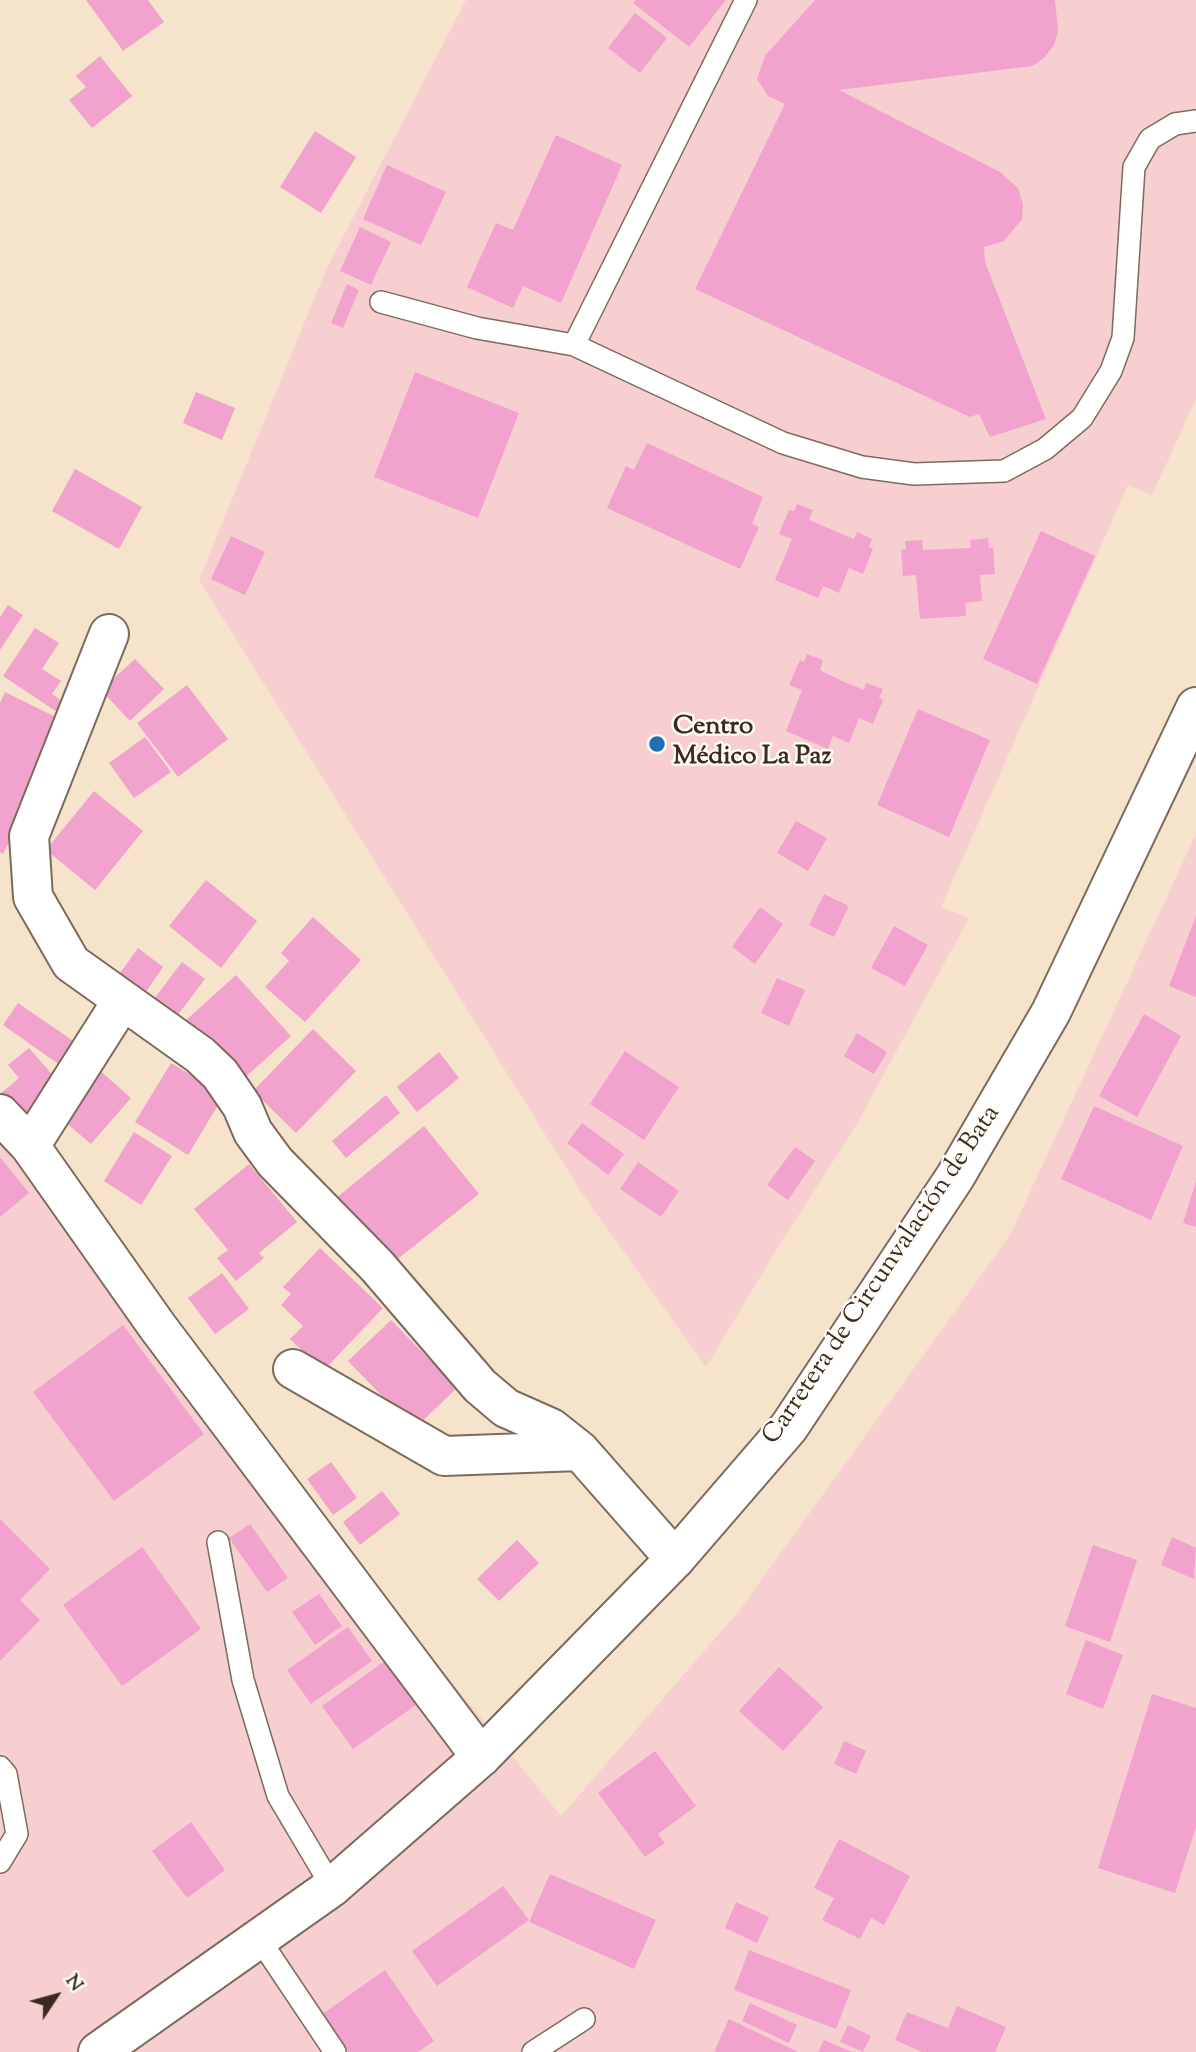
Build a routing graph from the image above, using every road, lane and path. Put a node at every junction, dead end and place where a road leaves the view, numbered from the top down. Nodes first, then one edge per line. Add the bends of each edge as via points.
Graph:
1 (746, 0) edge
2 (1196, 121) edge
3 (381, 302) dead end
4 (574, 345) junction
5 (109, 634) dead end
6 (1196, 707) edge
7 (122, 1001) junction
8 (0, 1114) edge
9 (30, 1146) junction
10 (293, 1369) dead end
11 (580, 1451) junction
12 (219, 1542) dead end
13 (675, 1559) junction
14 (481, 1757) junction
15 (0, 1768) edge
16 (0, 1862) edge
17 (332, 1887) junction
18 (260, 1940) junction
19 (584, 2019) dead end
20 (97, 2052) edge
21 (335, 2052) edge
22 (533, 2052) edge

1 - 4 lane
2 - 4 lane via 1175,124 1150,139 1134,167 1123,338 1111,371 1082,418 1045,449 1004,471 914,474 862,467 783,443
3 - 4 lane via 477,328
5 - 7 street via 29,836 33,898 71,964
6 - 13 street, Carretera de Circunvalación de Bata via 1051,1012 955,1177 789,1427
7 - 9 street
7 - 11 street via 220,1074 275,1163 377,1266 480,1387 506,1408 551,1428
8 - 9 street
9 - 14 street via 156,1326
10 - 11 street via 444,1456
11 - 13 street
12 - 17 lane via 243,1680 278,1796
13 - 14 street, Carretera de Circunvalación de Bata
14 - 17 street, Carretera de Circunvalación de Bata
15 - 16 lane via 6,1774 17,1834
17 - 18 street, Carretera de Circunvalación de Bata
18 - 20 street, Carretera de Circunvalación de Bata
18 - 21 lane
19 - 22 lane

